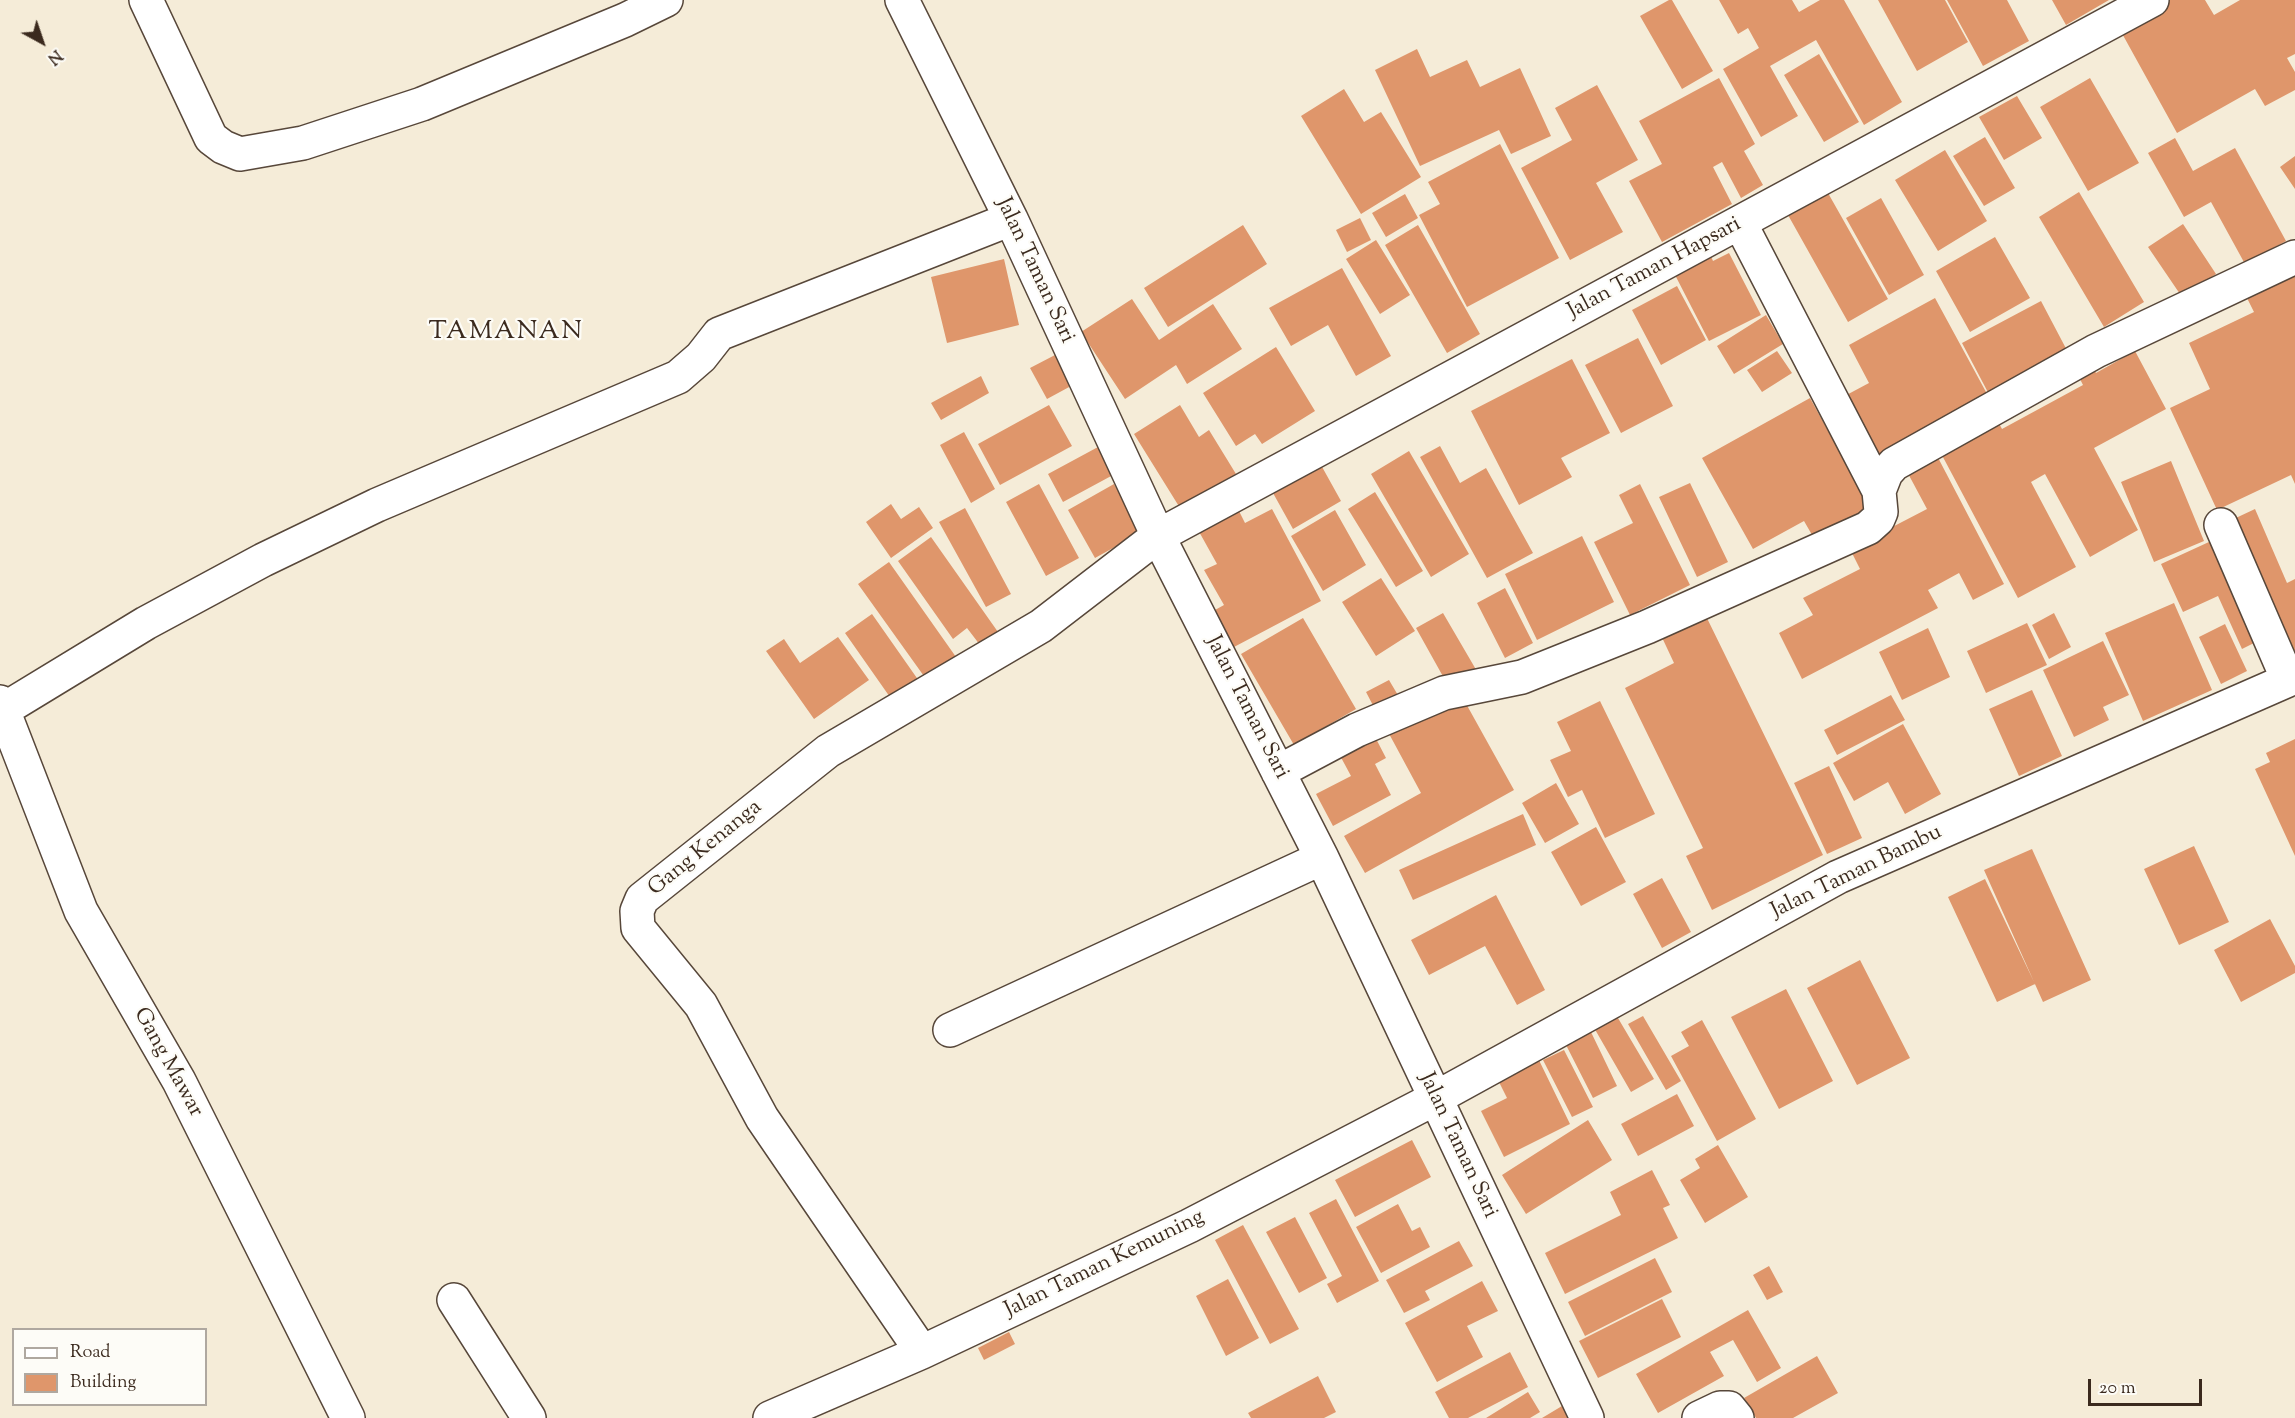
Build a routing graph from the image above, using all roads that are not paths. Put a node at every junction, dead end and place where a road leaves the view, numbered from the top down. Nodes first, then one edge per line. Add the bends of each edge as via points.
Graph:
1 (146, 0) edge
2 (666, 0) edge
3 (902, 0) edge
4 (2143, 2) edge
5 (1011, 219) junction
6 (1740, 223) junction
7 (2295, 258) edge
8 (1879, 491) junction
9 (2221, 525) dead end
10 (1158, 536) junction
11 (2291, 679) edge
12 (2, 706) edge
13 (1278, 772) junction
14 (1322, 858) junction
15 (950, 1030) dead end
16 (1434, 1099) junction
17 (454, 1300) dead end
18 (922, 1352) junction
19 (348, 1418) edge
20 (529, 1418) edge
21 (770, 1418) edge
22 (1587, 1418) edge
23 (1699, 1418) edge
24 (1737, 1418) edge

1 - 2 street via 211,138 240,154 303,143 422,104
3 - 5 street, Jalan Taman Sari
4 - 6 street, Jalan Taman Hapsari
5 - 10 street, Jalan Taman Sari
5 - 12 street via 719,334 678,377 377,505 263,560
6 - 8 street
6 - 10 street, Jalan Taman Hapsari
7 - 8 street via 2096,351 1944,435 1894,464
8 - 13 street via 1881,512 1868,528 1647,627 1522,676 1444,693 1358,730
9 - 11 street
10 - 13 street, Jalan Taman Sari
10 - 18 street, Gang Kenanga via 1041,626 828,751 642,899 637,911 638,928 701,1005 762,1118
11 - 16 street, Jalan Taman Bambu via 1838,877
12 - 19 street, Gang Mawar via 81,911 179,1081
13 - 14 street, Jalan Taman Sari
14 - 15 street
14 - 16 street, Jalan Taman Sari
16 - 18 street, Jalan Taman Kemuning via 1189,1226
16 - 22 street, Jalan Taman Sari
17 - 20 street
18 - 21 street, Jalan Taman Kemuning
23 - 24 street via 1729,1408

